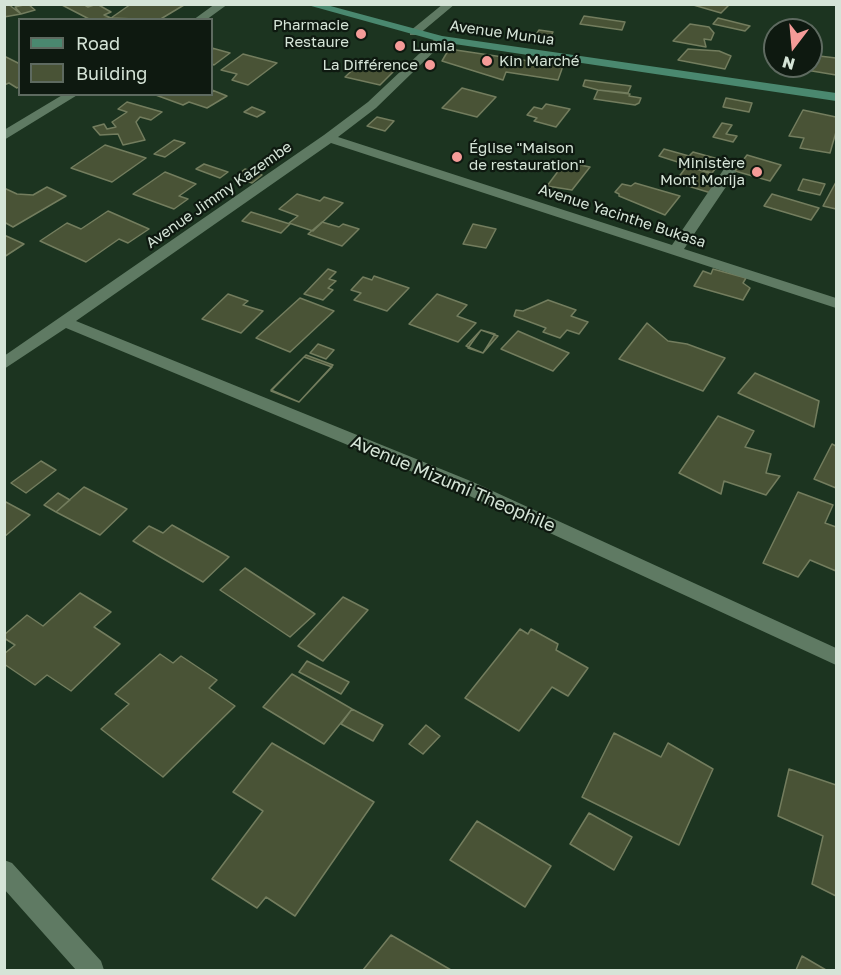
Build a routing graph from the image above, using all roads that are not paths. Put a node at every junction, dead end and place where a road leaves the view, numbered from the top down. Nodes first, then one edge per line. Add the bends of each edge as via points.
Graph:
1 (223, 4) edge
2 (309, 4) edge
3 (450, 4) edge
4 (201, 18) edge
5 (414, 33) junction
6 (441, 39) junction
7 (70, 96) edge
8 (837, 97) edge
9 (4, 136) edge
10 (329, 138) junction
11 (729, 172) dead end
12 (675, 251) junction
13 (837, 303) edge
14 (65, 322) junction
15 (4, 364) edge
16 (837, 657) edge
17 (4, 871) edge
18 (92, 970) edge

1 - 4 street
2 - 5 main road, Avenue Munua
3 - 5 street
5 - 6 main road, Avenue Munua
6 - 8 main road, Avenue Munua
6 - 10 street, Avenue Jimmy Kazembe via 372,105
7 - 9 street
10 - 12 street, Avenue Yacinthe Bukasa
10 - 14 street, Avenue Jimmy Kazembe
11 - 12 street
12 - 13 street, Avenue Yacinthe Bukasa
14 - 15 street, Avenue Jimmy Kazembe
14 - 16 street, Avenue Mizumi Theophile via 466,487
17 - 18 street

